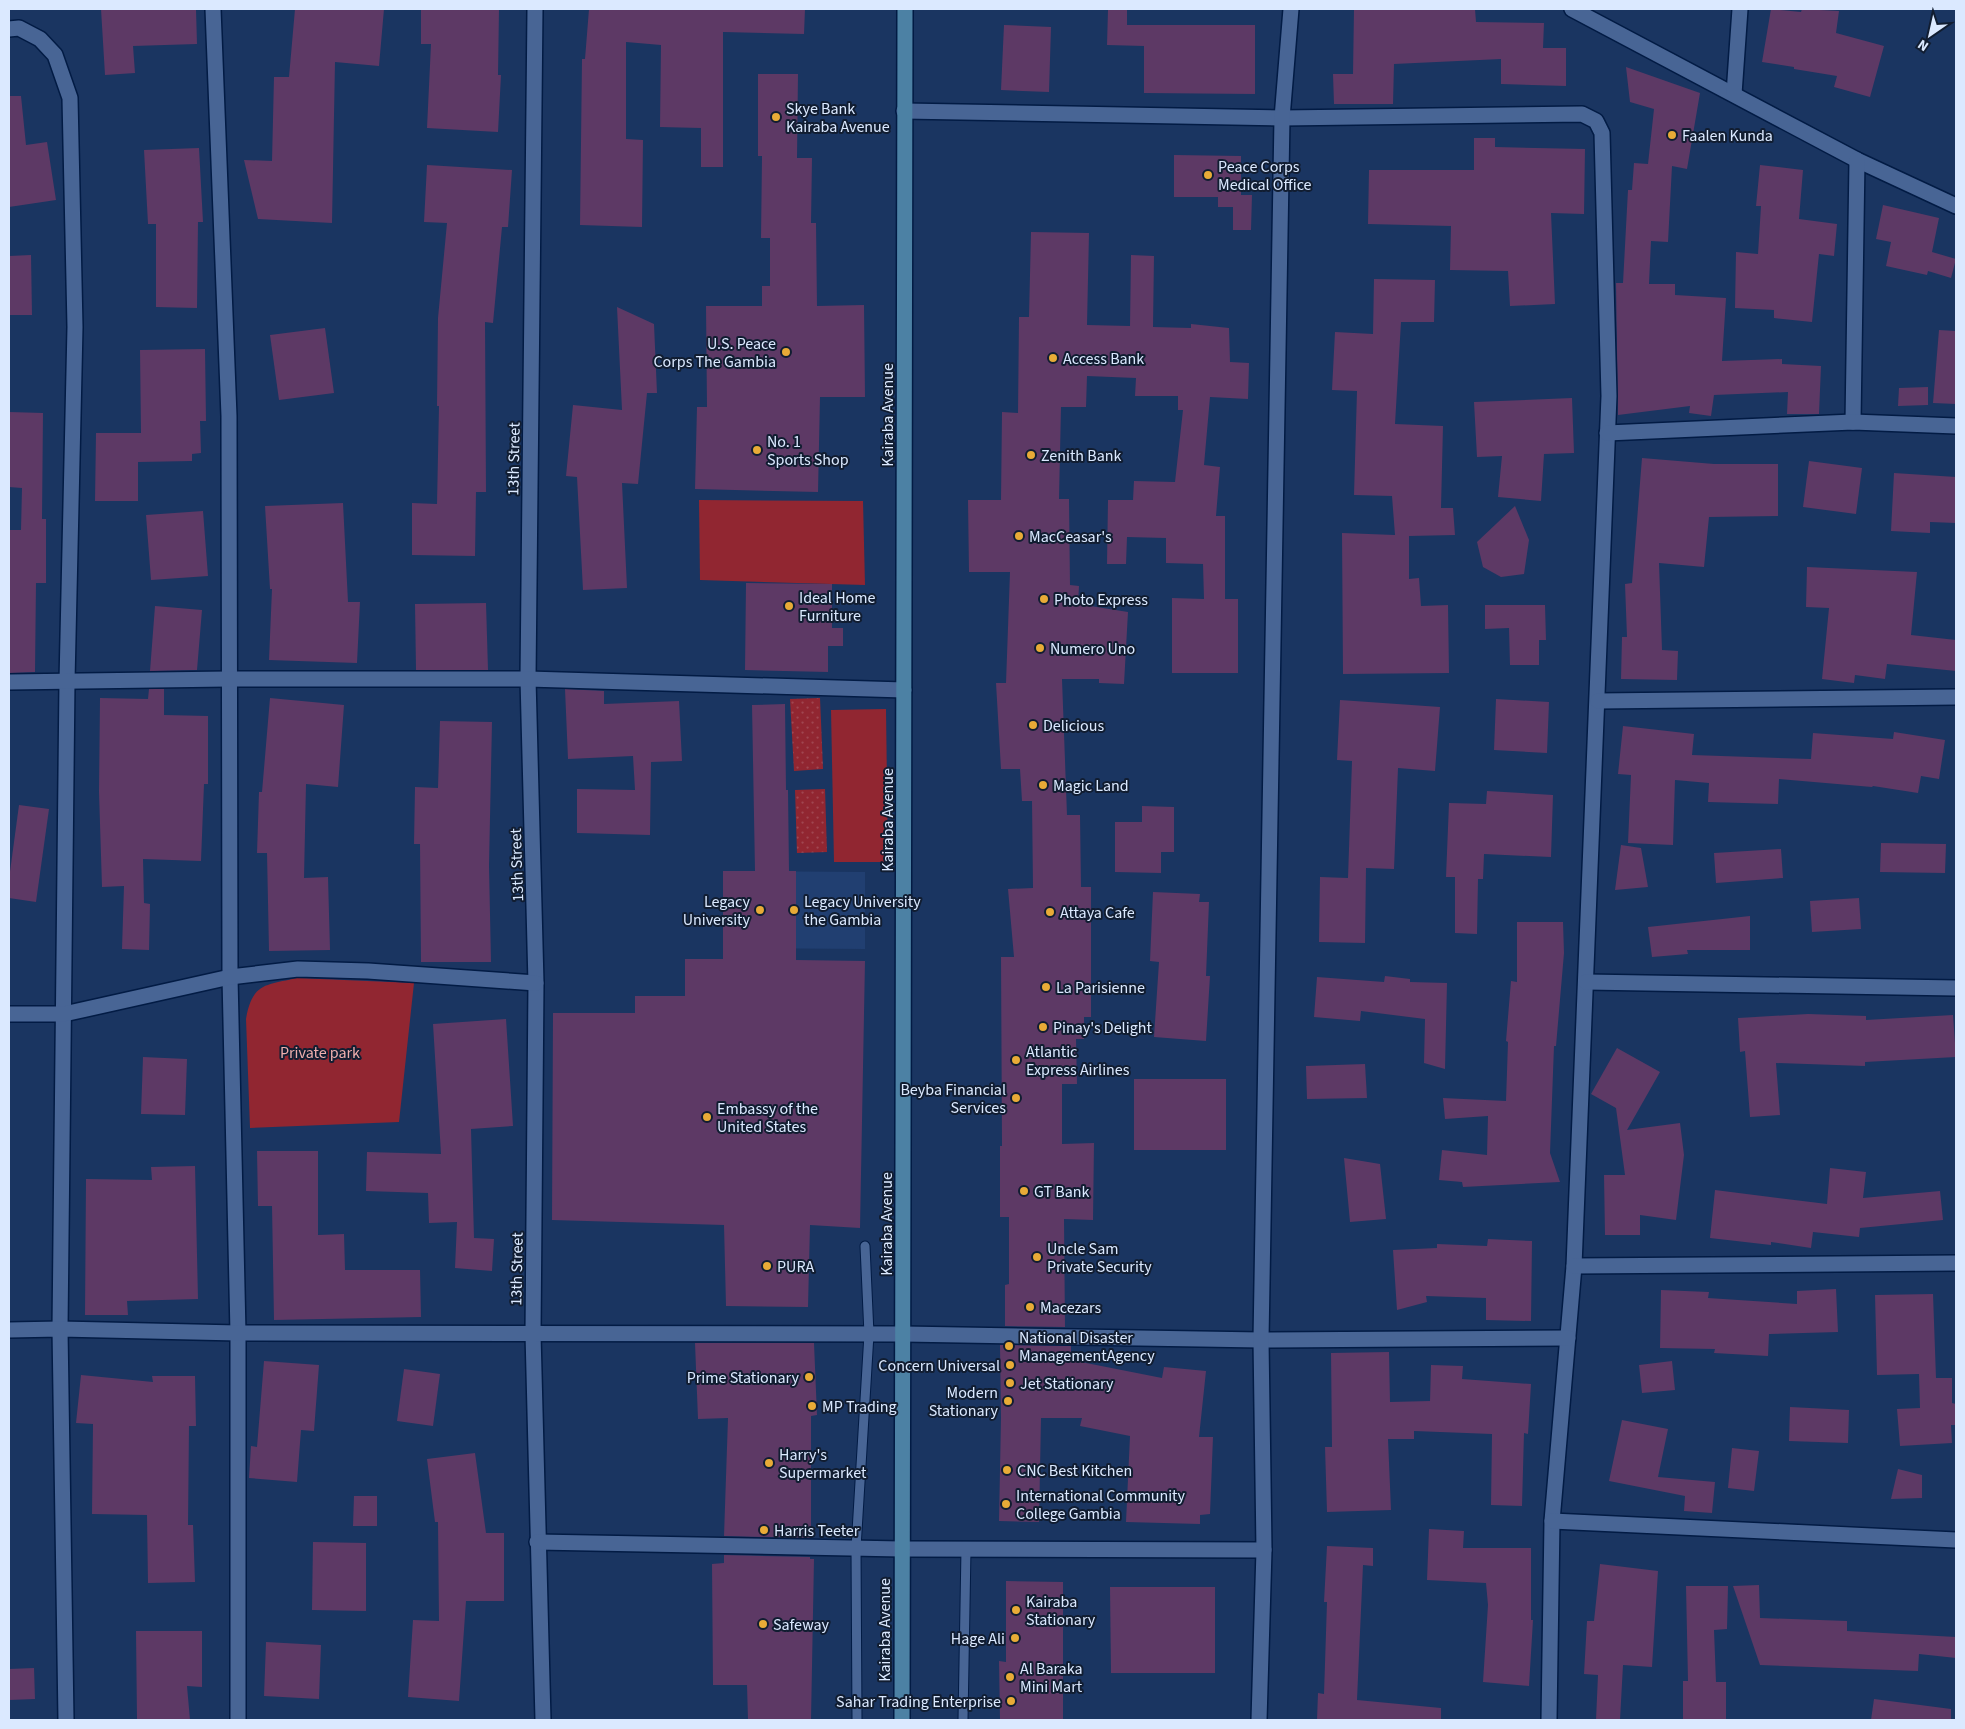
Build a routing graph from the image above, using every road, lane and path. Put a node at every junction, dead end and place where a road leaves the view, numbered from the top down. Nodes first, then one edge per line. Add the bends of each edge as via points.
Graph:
1 (213, 9) edge
2 (535, 9) edge
3 (905, 9) edge
4 (1291, 9) edge
5 (1572, 9) edge
6 (1740, 9) edge
7 (9, 29) edge
8 (1734, 94) junction
9 (904, 112) junction
10 (1282, 118) junction
11 (1857, 160) junction
12 (1956, 206) edge
13 (1852, 422) junction
14 (1956, 426) edge
15 (1607, 433) junction
16 (228, 679) junction
17 (528, 680) junction
18 (66, 681) junction
19 (9, 682) edge
20 (904, 690) junction
21 (1956, 697) edge
22 (1598, 701) junction
23 (230, 977) junction
24 (1586, 982) junction
25 (536, 983) junction
26 (1956, 988) edge
27 (9, 1014) edge
28 (64, 1014) junction
29 (866, 1246) dead end
30 (1956, 1263) edge
31 (1574, 1266) junction
32 (60, 1329) junction
33 (9, 1330) edge
34 (238, 1332) junction
35 (533, 1334) junction
36 (869, 1334) junction
37 (904, 1334) junction
38 (1568, 1338) junction
39 (1261, 1340) junction
40 (1552, 1521) junction
41 (1956, 1540) edge
42 (538, 1542) junction
43 (856, 1548) junction
44 (901, 1549) junction
45 (966, 1549) junction
46 (1264, 1550) junction
47 (66, 1720) edge
48 (238, 1720) edge
49 (543, 1720) edge
50 (857, 1720) edge
51 (902, 1720) edge
52 (963, 1720) edge
53 (1259, 1720) edge
54 (1549, 1720) edge

1 - 16 street via 229,416
2 - 17 street, 13th Street
3 - 9 street, Kairaba Avenue
4 - 10 street
5 - 8 street
6 - 8 street
7 - 18 street via 19,28 40,38 55,55 70,98 75,327
8 - 11 street
9 - 10 street
9 - 20 street, Kairaba Avenue
10 - 15 street via 1582,114 1596,122 1602,133 1609,396
10 - 39 street
11 - 12 street
11 - 13 street
13 - 14 street
13 - 15 street
15 - 22 street
16 - 17 street
16 - 18 street
16 - 23 street
17 - 20 street
17 - 25 street, 13th Street
18 - 19 street
18 - 28 street
20 - 37 street, Kairaba Avenue
21 - 22 street
22 - 24 street
23 - 25 street via 298,969
23 - 28 street
23 - 34 street
24 - 26 street
24 - 31 street
25 - 35 street, 13th Street
27 - 28 street
28 - 32 street
29 - 36 lane
30 - 31 street
31 - 38 street
32 - 33 street
32 - 34 street
32 - 47 street
34 - 35 street
34 - 48 street
35 - 36 street
35 - 42 street, 13th Street
36 - 37 street
36 - 43 lane
37 - 39 street
37 - 44 street, Kairaba Avenue
38 - 39 street
38 - 40 street
39 - 46 street
40 - 41 street
40 - 54 street
42 - 43 street
42 - 49 street, 13th Street
43 - 44 street
43 - 50 lane
44 - 45 street
44 - 51 street, Kairaba Avenue
45 - 46 street
45 - 52 lane
46 - 53 street

